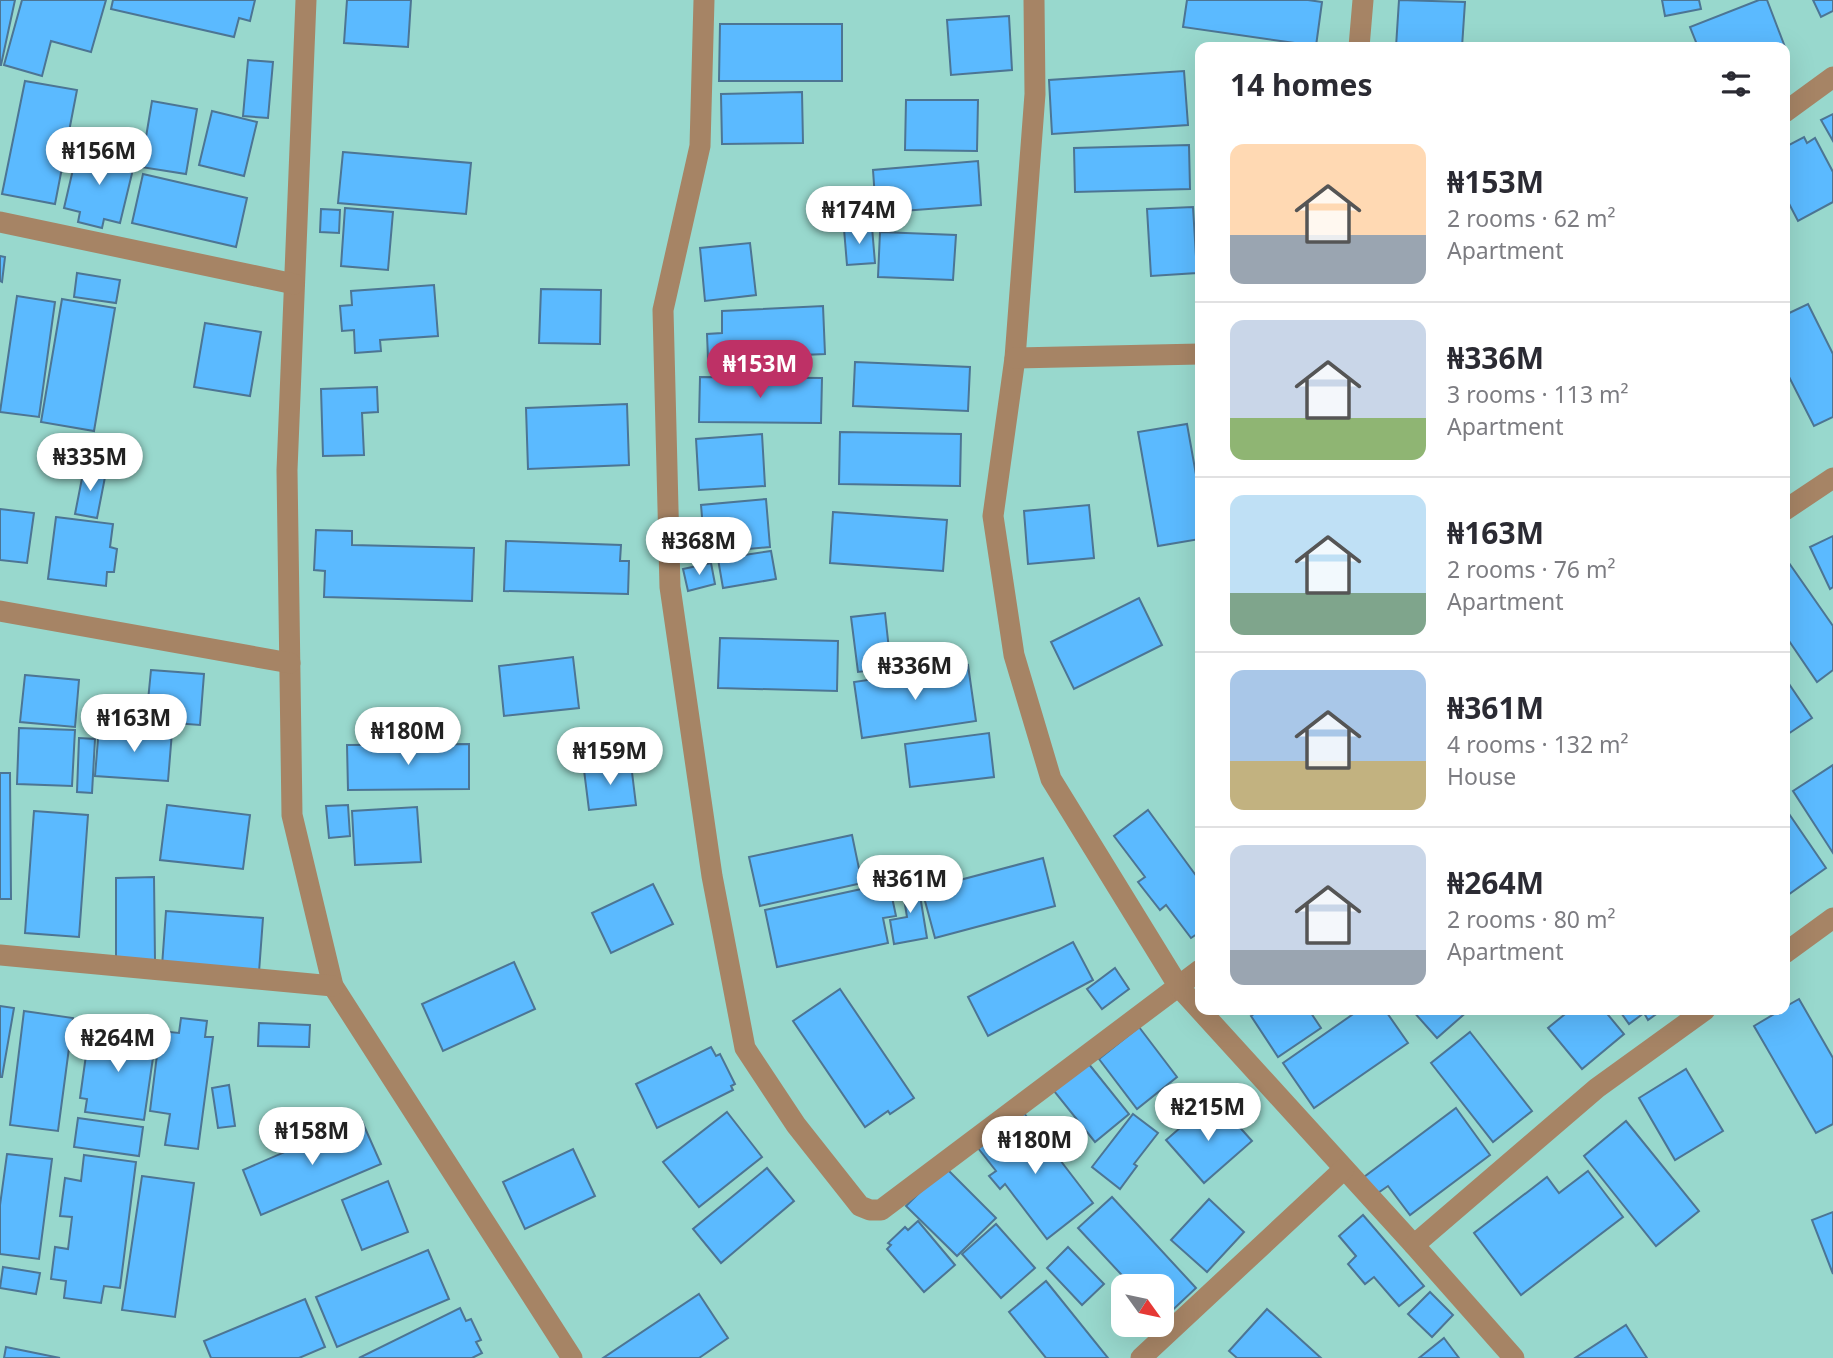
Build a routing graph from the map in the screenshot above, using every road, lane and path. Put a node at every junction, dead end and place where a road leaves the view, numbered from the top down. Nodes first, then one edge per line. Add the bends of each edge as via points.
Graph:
1 (306, 0) edge
2 (704, 0) edge
3 (1034, 0) edge
4 (1363, 0) edge
5 (1359, 42) edge
6 (1833, 77) edge
7 (1790, 108) edge
8 (0, 222) edge
9 (294, 284) junction
10 (1195, 354) edge
11 (1015, 358) junction
12 (1833, 478) edge
13 (1790, 507) edge
14 (0, 611) edge
15 (289, 663) junction
16 (1833, 918) edge
17 (1790, 949) edge
18 (0, 955) edge
19 (1195, 974) edge
20 (334, 986) junction
21 (1179, 987) junction
22 (1195, 1005) edge
23 (1204, 1015) edge
24 (1698, 1015) edge
25 (1344, 1170) junction
26 (1414, 1245) junction
27 (572, 1358) edge
28 (1141, 1358) edge
29 (1514, 1358) edge

1 - 9 street
2 - 21 street via 701,146 663,310 670,587 712,876 745,1048 796,1125 860,1206 881,1210
3 - 11 street via 1035,94
4 - 5 street
6 - 7 street
8 - 9 street
9 - 15 street via 287,470
10 - 11 street
11 - 21 street via 993,516 1014,655 1051,779
12 - 13 street
14 - 15 street
15 - 20 street via 292,815
16 - 17 street
18 - 20 street
19 - 21 street
20 - 27 street
21 - 22 street
23 - 25 street
24 - 26 street via 1597,1088
25 - 26 street
25 - 28 street
26 - 29 street

